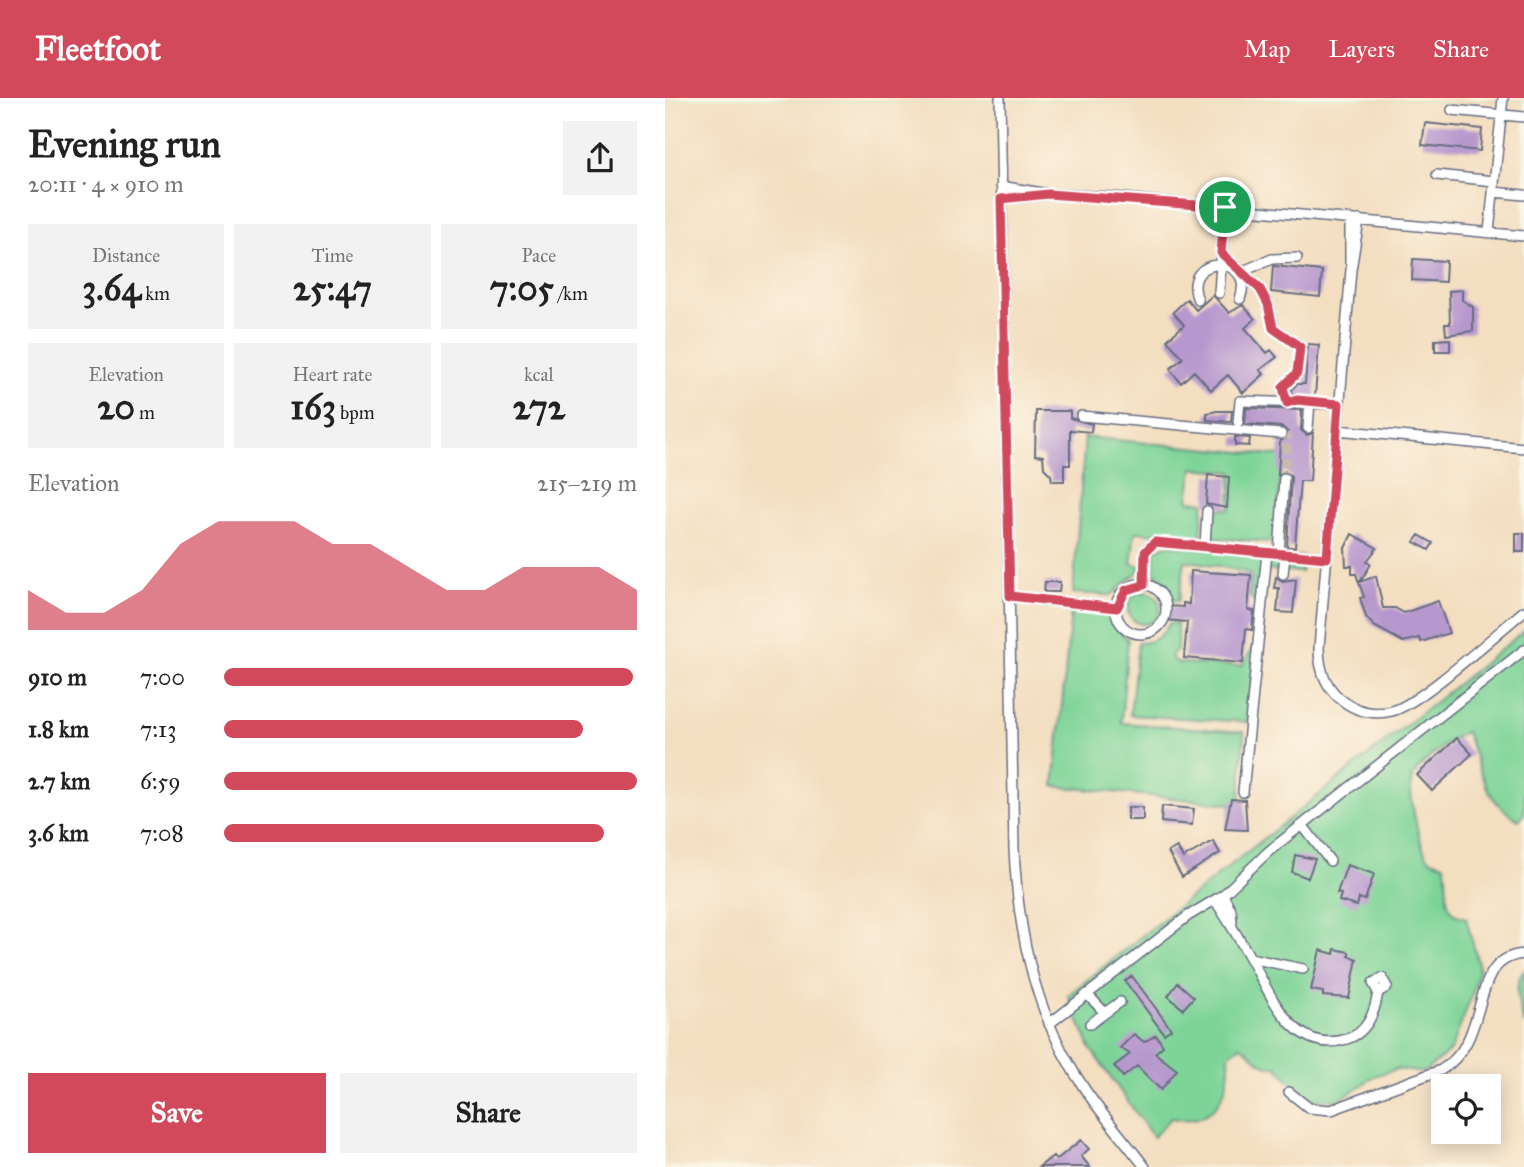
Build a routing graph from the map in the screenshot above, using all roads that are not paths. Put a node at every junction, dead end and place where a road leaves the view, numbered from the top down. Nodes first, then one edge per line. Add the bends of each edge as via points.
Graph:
1 (1000, 98) edge
2 (1497, 98) edge
3 (1503, 98) edge
4 (1452, 110) dead end
5 (1501, 115) junction
6 (1524, 117) edge
7 (1437, 175) dead end
8 (1494, 181) junction
9 (1001, 186) junction
10 (1493, 192) junction
11 (1048, 194) junction
12 (1524, 195) edge
13 (1001, 199) junction
14 (1225, 207) junction
15 (1355, 220) junction
16 (1489, 232) junction
17 (1524, 236) edge
18 (1221, 253) junction
19 (1297, 258) dead end
20 (1220, 264) junction
21 (1243, 271) junction
22 (1219, 293) dead end
23 (1240, 299) dead end
24 (1198, 300) dead end
25 (1310, 401) junction
26 (1287, 403) junction
27 (1339, 404) junction
28 (1081, 416) dead end
29 (1238, 422) dead end
30 (1308, 428) dead end
31 (1337, 430) junction
32 (1281, 434) dead end
33 (1524, 448) edge
34 (1284, 478) tunnel mouth
35 (1207, 511) dead end
36 (1205, 546) junction
37 (1267, 553) junction
38 (1282, 554) junction
39 (1327, 558) junction
40 (1283, 574) dead end
41 (1144, 585) junction
42 (1010, 596) junction
43 (1117, 608) junction
44 (1524, 611) edge
45 (1524, 650) edge
46 (1243, 792) dead end
47 (1303, 825) junction
48 (1330, 861) dead end
49 (1219, 897) junction
50 (1524, 954) edge
51 (1250, 958) junction
52 (1303, 969) dead end
53 (1378, 992) dead end
54 (1087, 993) junction
55 (1120, 1002) dead end
56 (1104, 1013) junction
57 (1049, 1024) junction
58 (1090, 1024) dead end
59 (1289, 1092) dead end
60 (1145, 1167) edge

1 - 9 street
2 - 3 street
3 - 5 street
4 - 5 street
5 - 6 street
5 - 8 street
7 - 8 street
8 - 10 street
9 - 11 street
9 - 13 street
10 - 12 street
10 - 16 street
11 - 13 street
11 - 14 street
13 - 42 street
14 - 15 street
14 - 18 street
15 - 16 street
15 - 27 street
16 - 17 street
18 - 20 street
18 - 21 street
19 - 21 street via 1263,261
20 - 22 street
20 - 23 street via 1240,276
20 - 24 street via 1205,268 1197,278
21 - 26 street via 1265,296 1273,328 1300,347 1297,373 1283,387
25 - 26 street
25 - 27 street
25 - 30 street
26 - 29 street via 1240,401
27 - 31 street
28 - 32 street
31 - 33 street
31 - 39 street
34 - 38 street
35 - 36 street
36 - 37 street
36 - 41 street via 1149,545
37 - 38 street
37 - 46 street
38 - 39 street
38 - 40 street
39 - 44 street via 1319,662 1329,688 1363,712 1404,706
41 - 43 street via 1126,590
41 - 43 street via 1157,590 1165,601 1159,627 1147,634 1133,633 1119,620
42 - 43 street
42 - 57 street via 1018,908 1029,967
45 - 47 street
47 - 48 street
47 - 49 street
49 - 51 street via 1231,910 1232,925
49 - 54 street
50 - 59 street via 1504,958 1493,968 1468,1045 1452,1064 1331,1110 1309,1108
51 - 52 street
51 - 53 street via 1280,1014 1313,1038 1337,1041 1359,1032 1373,1014
54 - 56 street
54 - 57 street
55 - 56 street
56 - 58 street
57 - 60 street via 1087,1092

